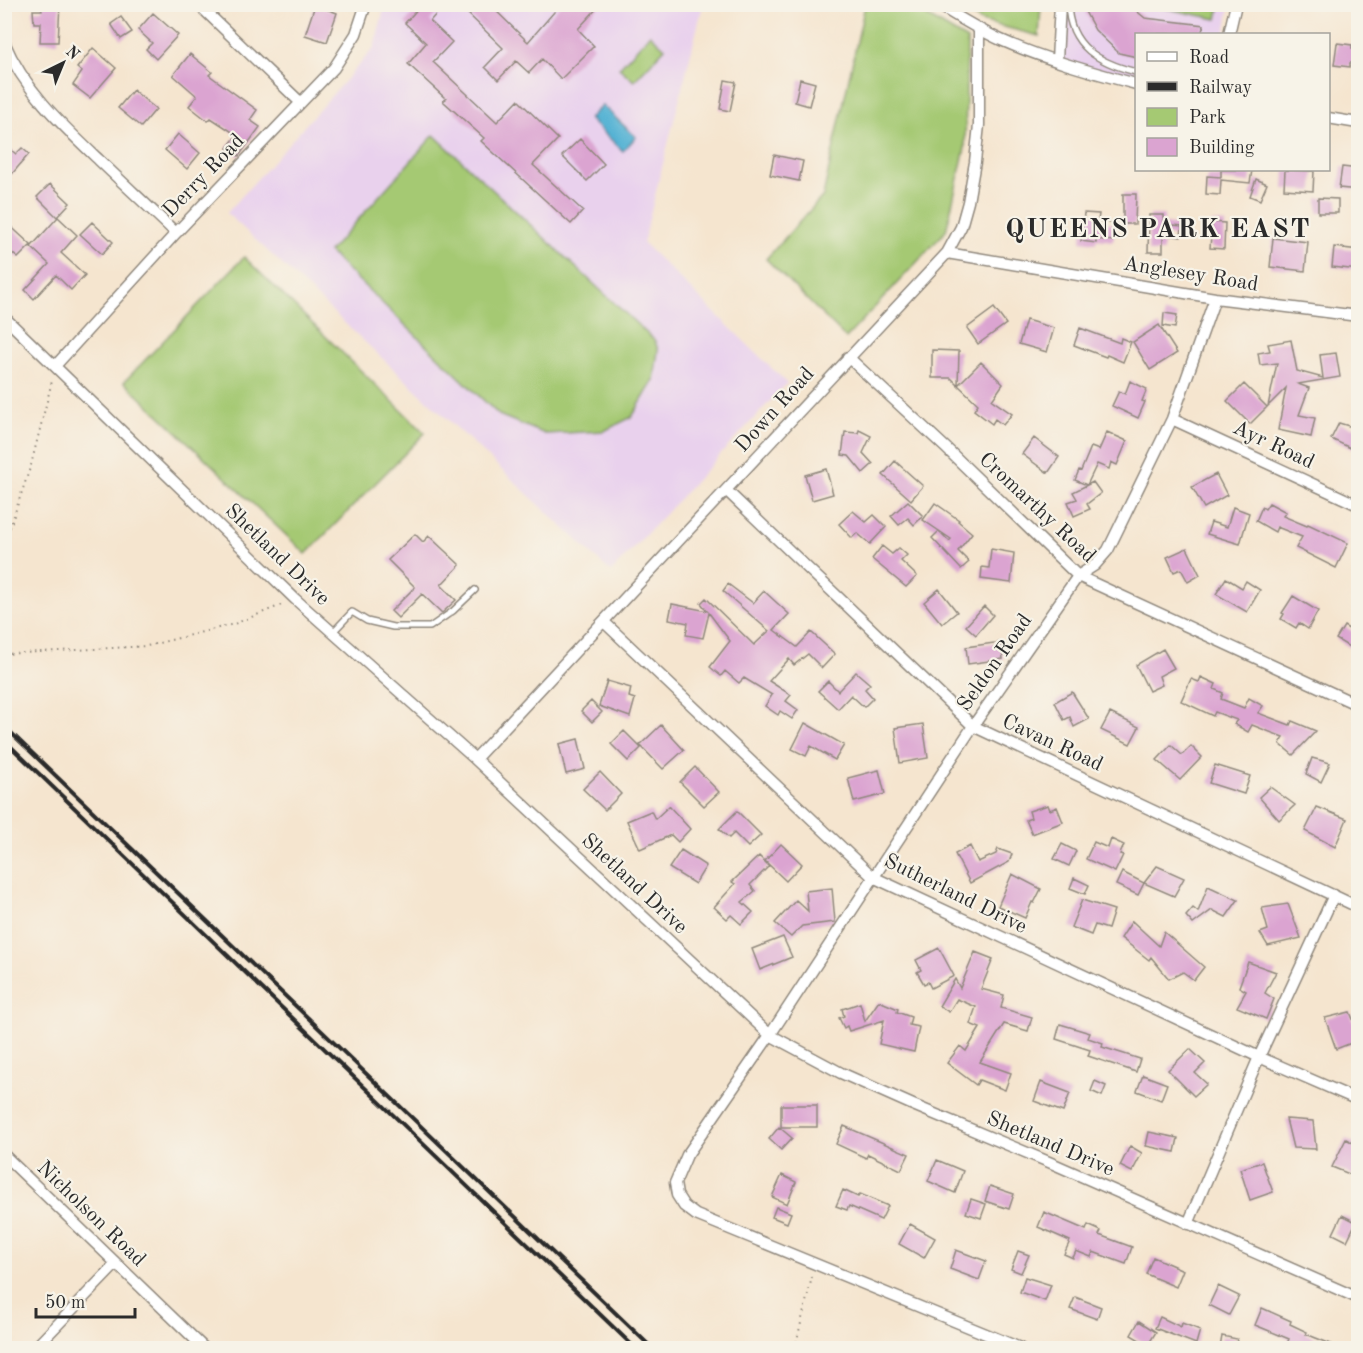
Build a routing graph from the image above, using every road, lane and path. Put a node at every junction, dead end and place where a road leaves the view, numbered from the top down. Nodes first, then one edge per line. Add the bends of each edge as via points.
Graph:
1 (198, 4) edge
2 (366, 4) edge
3 (937, 4) edge
4 (1060, 4) edge
5 (1068, 4) edge
6 (1236, 4) edge
7 (979, 29) junction
8 (1229, 33) edge
9 (4, 42) edge
10 (1057, 60) junction
11 (1135, 72) edge
12 (1135, 83) edge
13 (300, 102) junction
14 (1330, 118) edge
15 (1359, 123) edge
16 (176, 232) junction
17 (947, 253) junction
18 (1215, 298) junction
19 (1359, 316) edge
20 (4, 317) edge
21 (848, 357) junction
22 (56, 365) junction
23 (1172, 419) junction
24 (727, 491) junction
25 (1359, 505) edge
26 (4, 546) edge
27 (1078, 576) junction
28 (475, 590) dead end
29 (295, 599) junction
30 (604, 622) junction
31 (333, 632) junction
32 (4, 654) edge
33 (1359, 705) edge
34 (973, 726) junction
35 (475, 759) junction
36 (873, 878) junction
37 (1334, 895) junction
38 (1359, 907) edge
39 (770, 1035) junction
40 (1260, 1057) junction
41 (1359, 1100) edge
42 (4, 1155) edge
43 (1188, 1224) junction
44 (117, 1263) junction
45 (814, 1265) junction
46 (1359, 1298) edge
47 (35, 1348) edge
48 (204, 1348) edge
49 (795, 1348) edge
50 (1020, 1348) edge

1 - 13 street
2 - 13 street, Derry Road via 356,34 334,68
3 - 7 street
4 - 10 street
5 - 11 lane via 1072,28 1083,45 1111,66
6 - 8 street
7 - 10 street via 1023,50
7 - 17 street, Down Road via 975,162 961,227
9 - 16 street via 13,63 61,124
10 - 12 street
13 - 16 street, Derry Road
14 - 15 street
16 - 22 street, Derry Road
17 - 18 street, Anglesey Road
17 - 21 street, Down Road
18 - 19 street, Anglesey Road
18 - 23 street, Seldon Road
20 - 22 street, Shetland Drive
21 - 24 street, Down Road
21 - 27 street, Cromarthy Road
22 - 26 path via 31,465
22 - 29 street, Shetland Drive
23 - 25 street, Ayr Road
23 - 27 street, Seldon Road via 1108,550
24 - 30 street, Down Road
24 - 34 street, Cavan Road
27 - 33 street, Cromarthy Road
27 - 34 street, Seldon Road
28 - 31 lane via 430,627 393,627 367,621 352,612
29 - 31 street, Shetland Drive
29 - 32 path via 234,624 147,646
30 - 35 street, Down Road
30 - 36 street, Sutherland Drive
31 - 35 street, Shetland Drive
34 - 36 street, Seldon Road
34 - 37 street, Cavan Road
35 - 39 street, Shetland Drive
36 - 39 street, Seldon Road
36 - 40 street, Sutherland Drive
37 - 38 street, Cavan Road
37 - 40 street
39 - 43 street, Shetland Drive via 851,1078
39 - 45 street, Seldon Road via 687,1155 675,1183 677,1195 696,1215
40 - 41 street, Sutherland Drive
40 - 43 street
42 - 44 street, Nicholson Road
43 - 46 street, Shetland Drive
44 - 47 street
44 - 48 street, Nicholson Road
45 - 49 path
45 - 50 street, Seldon Road

